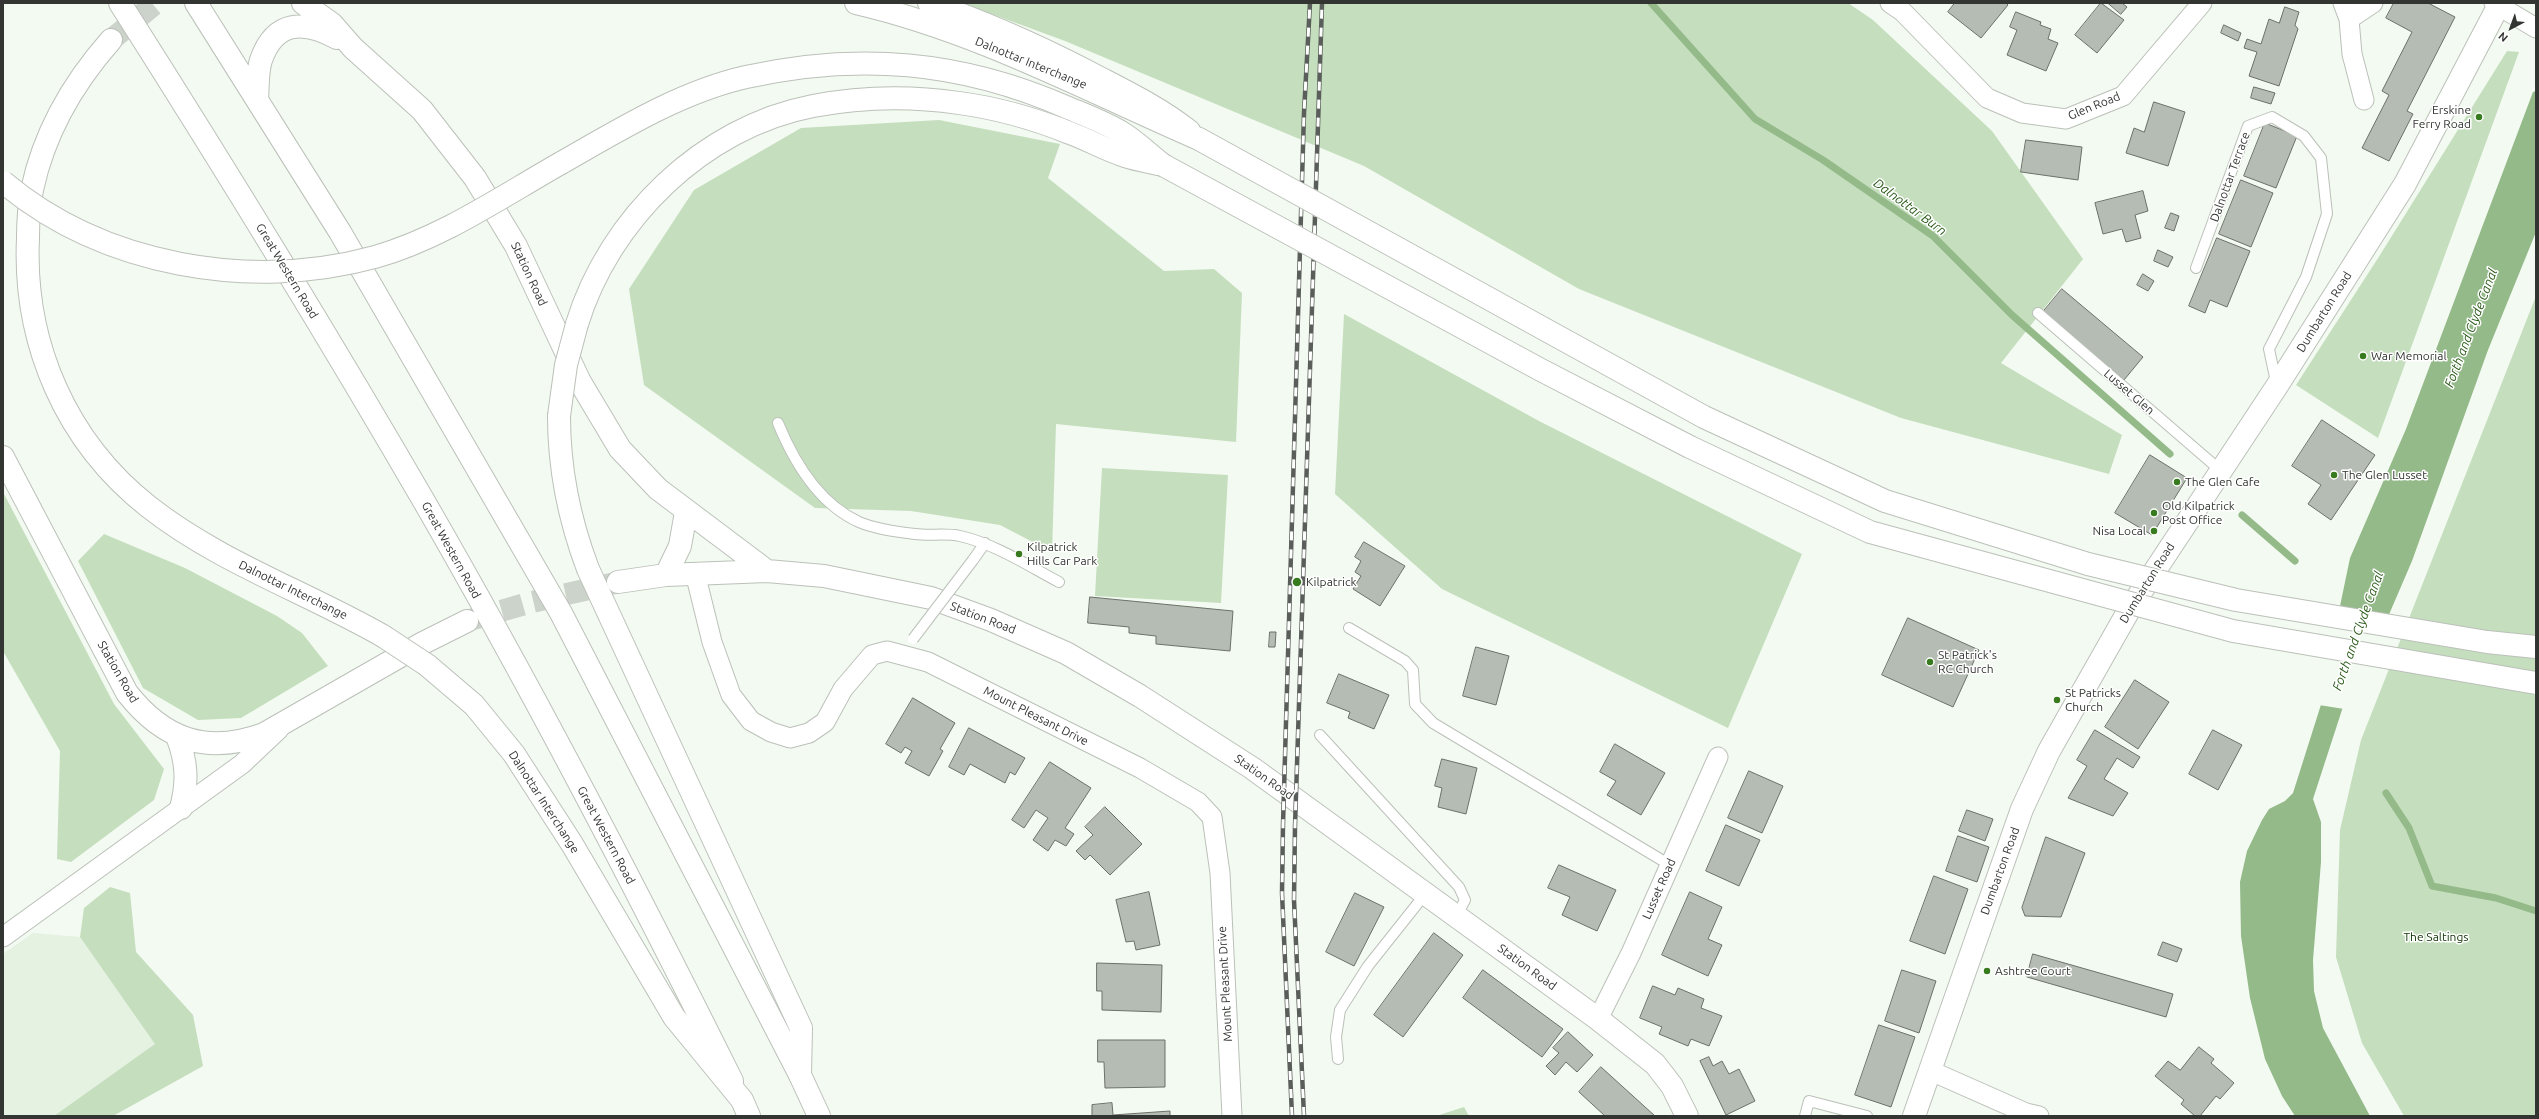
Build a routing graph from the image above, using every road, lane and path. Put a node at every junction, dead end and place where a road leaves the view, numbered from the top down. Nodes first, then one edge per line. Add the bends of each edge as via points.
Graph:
1 (120, 3) edge
2 (196, 3) edge
3 (303, 3) edge
4 (856, 3) edge
5 (929, 3) edge
6 (1890, 3) edge
7 (2202, 3) edge
8 (2373, 3) edge
9 (2498, 4) edge
10 (2346, 11) edge
11 (2532, 26) edge
12 (111, 40) tunnel mouth
13 (353, 48) junction
14 (257, 100) junction
15 (2364, 100) dead end
16 (1199, 138) junction
17 (1163, 165) junction
18 (3, 182) edge
19 (2196, 268) dead end
20 (2038, 313) dead end
21 (2277, 386) junction
22 (778, 424) dead end
23 (3, 457) edge
24 (2220, 470) junction
25 (686, 512) junction
26 (985, 544) junction
27 (767, 570) junction
28 (695, 573) junction
29 (666, 575) junction
30 (618, 582) tunnel mouth
31 (1059, 582) dead end
32 (467, 621) tunnel mouth
33 (1350, 628) dead end
34 (908, 647) junction
35 (2536, 647) edge
36 (2536, 683) edge
37 (283, 725) junction
38 (1320, 735) dead end
39 (177, 736) junction
40 (1718, 757) dead end
41 (181, 808) junction
42 (1670, 865) junction
43 (1426, 893) junction
44 (1457, 915) junction
45 (3, 937) edge
46 (1598, 1019) junction
47 (1338, 1059) dead end
48 (1930, 1071) junction
49 (800, 1075) junction
50 (746, 1108) edge
51 (819, 1116) edge
52 (1232, 1116) edge
53 (1687, 1116) edge
54 (1805, 1116) edge
55 (1867, 1116) edge
56 (1914, 1116) edge
57 (2039, 1116) edge

1 - 50 main road, Great Western Road via 228,173 426,506 593,810
2 - 14 main road
3 - 13 main road via 332,24
4 - 16 main road, Dalnottar Interchange via 883,9 999,48
5 - 16 main road via 1007,33 1093,74 1165,111
6 - 7 street, Glen Road via 1902,11 1988,98 2022,113 2066,119 2123,96
8 - 10 street
9 - 11 street
9 - 21 main road, Dumbarton Road via 2405,184
10 - 15 street via 2352,54
12 - 50 main road, Dalnottar Interchange, bridge via 77,82 63,106 49,138 32,190 27,272 34,325 49,376 76,428 114,476 150,508 214,549 383,636 427,665 474,705 514,754 572,844 674,1017
13 - 14 main road via 320,29 301,25 287,28 275,37 260,61
13 - 25 main road, Station Road via 422,110 475,178 516,246 580,382 602,422 626,455 658,490
14 - 49 main road via 340,232 561,613
16 - 35 main road, bridge via 1704,417 1885,501 2088,564 2236,600 2487,642
17 - 18 main road, bridge via 1124,134 1014,85 950,70 878,63 814,67 745,77 691,96 662,108 561,163 458,223 402,247 344,264 281,271 212,268 164,260 97,240 55,219
17 - 36 main road, bridge via 1690,447 1870,532 2233,630
17 - 49 main road, bridge via 1126,156 1031,119 959,103 898,98 797,110 768,120 721,142 679,171 643,207 611,250 585,298 566,365 559,416 559,452 563,483 579,544 588,570 801,1028
19 - 21 lane, Dalnottar Terrace via 2248,126 2272,117 2304,136 2321,158 2327,214 2306,277 2269,349
20 - 24 lane, Lusset Glen
21 - 24 main road, Dumbarton Road
22 - 26 lane via 789,450 818,491 834,506 858,522 915,534 959,536
23 - 39 main road, Station Road via 127,693 141,711
24 - 48 main road, Dumbarton Road via 2129,610 2048,751 2002,865
25 - 27 main road, Station Road
25 - 29 main road via 680,546
26 - 31 lane
26 - 34 lane, bridge
27 - 28 main road, Station Road
27 - 43 main road, Station Road via 824,576 931,598 992,620 1066,653 1140,696 1252,768
28 - 29 main road, Station Road
28 - 34 street, Mount Pleasant Drive via 712,642 731,695 751,720 771,732 790,738 809,733 825,722 843,689 872,654
29 - 30 main road, Station Road
32 - 37 main road, Station Road via 344,687
33 - 42 lane via 1405,661 1413,670 1415,704 1433,723
34 - 52 street, Mount Pleasant Drive via 928,662 1140,768 1198,802 1212,817 1220,873
37 - 39 main road, Station Road via 252,739 226,744 195,742
37 - 41 street via 242,764
38 - 44 lane via 1459,887 1465,900
39 - 41 main road via 185,756 186,775
40 - 42 street, Lusset Road
41 - 45 street
42 - 46 street, Lusset Road
43 - 44 main road, Station Road
43 - 47 lane via 1368,966 1340,1010 1336,1038
44 - 46 main road, Station Road
46 - 53 main road, Station Road via 1655,1064 1672,1086
48 - 56 main road, Dumbarton Road
48 - 57 street via 2026,1113
49 - 51 main road
54 - 55 lane via 1809,1102

